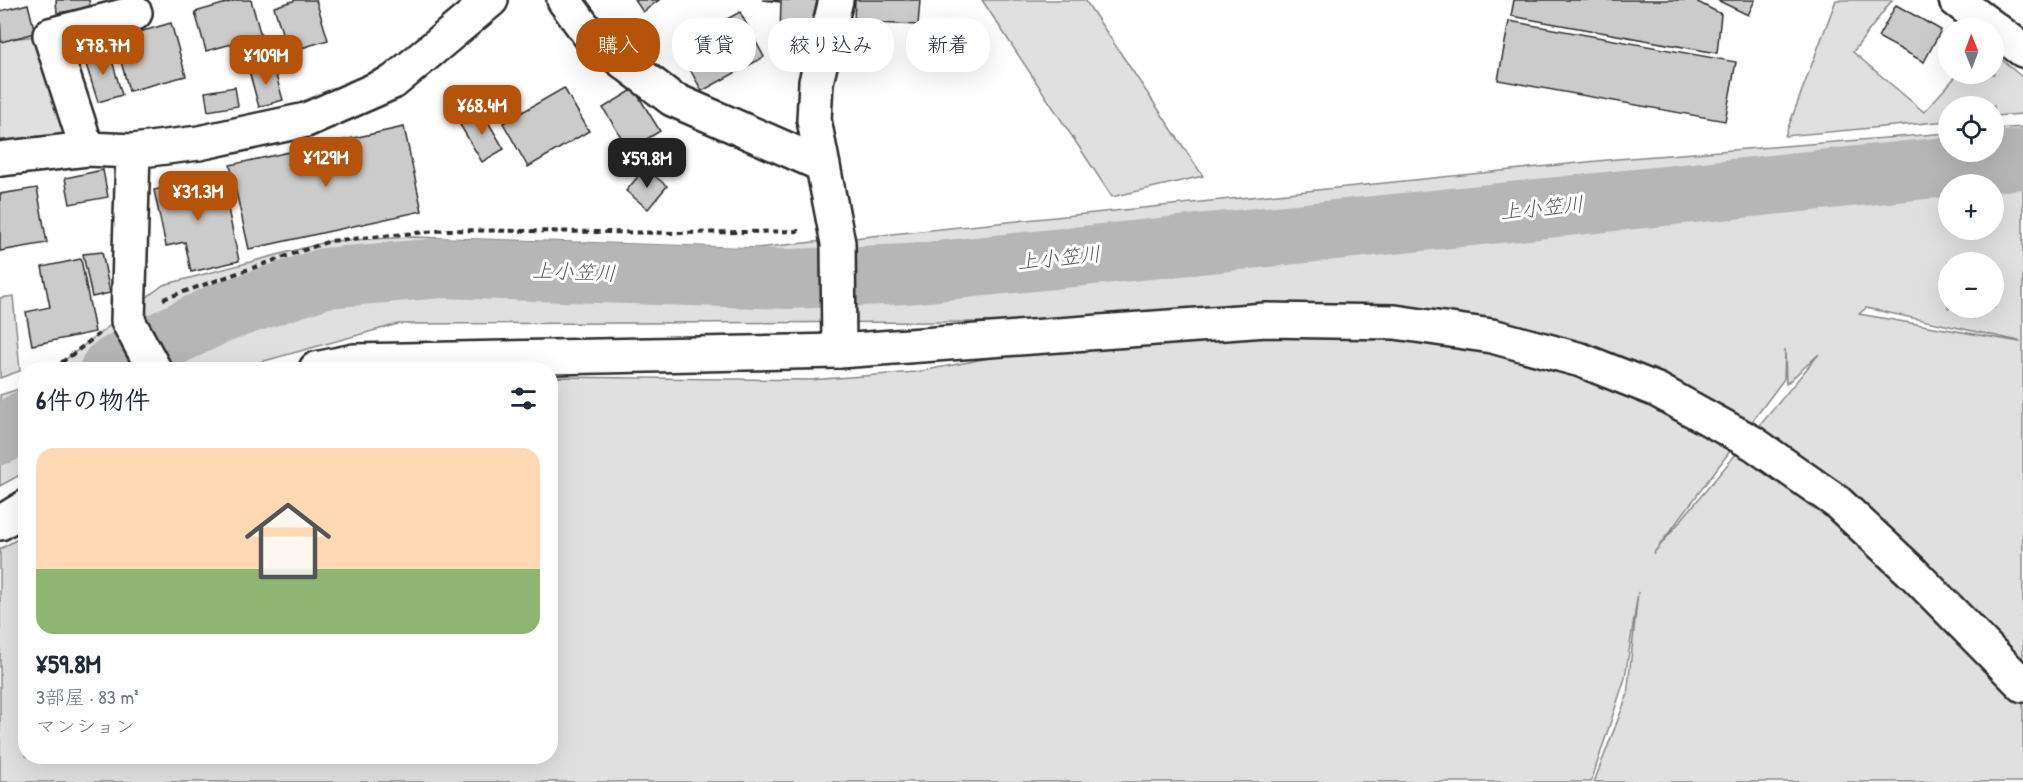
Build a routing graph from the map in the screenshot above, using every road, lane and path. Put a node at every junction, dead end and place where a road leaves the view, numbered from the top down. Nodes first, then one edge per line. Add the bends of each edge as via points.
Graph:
1 (491, 0) edge
2 (564, 0) edge
3 (836, 0) edge
4 (1956, 0) edge
5 (135, 13) dead end
6 (2023, 50) edge
7 (87, 149) junction
8 (133, 151) junction
9 (0, 159) edge
10 (823, 165) junction
11 (837, 237) junction
12 (128, 316) junction
13 (838, 351) junction
14 (63, 362) edge
15 (151, 362) edge
16 (349, 362) edge
17 (18, 512) edge
18 (0, 523) edge
19 (2023, 685) edge

1 - 8 street via 393,82 306,120 199,143
2 - 10 street via 591,37 672,99
3 - 10 street via 816,82 814,120
4 - 6 street
5 - 7 street via 50,35
7 - 8 street
7 - 9 street
8 - 12 street
10 - 11 street
11 - 12 path via 447,230 330,241
11 - 13 street
12 - 14 path
12 - 15 street
13 - 16 street
13 - 19 street via 1266,320 1395,322 1492,336 1581,360 1657,390 1734,432 1837,502
17 - 18 street

